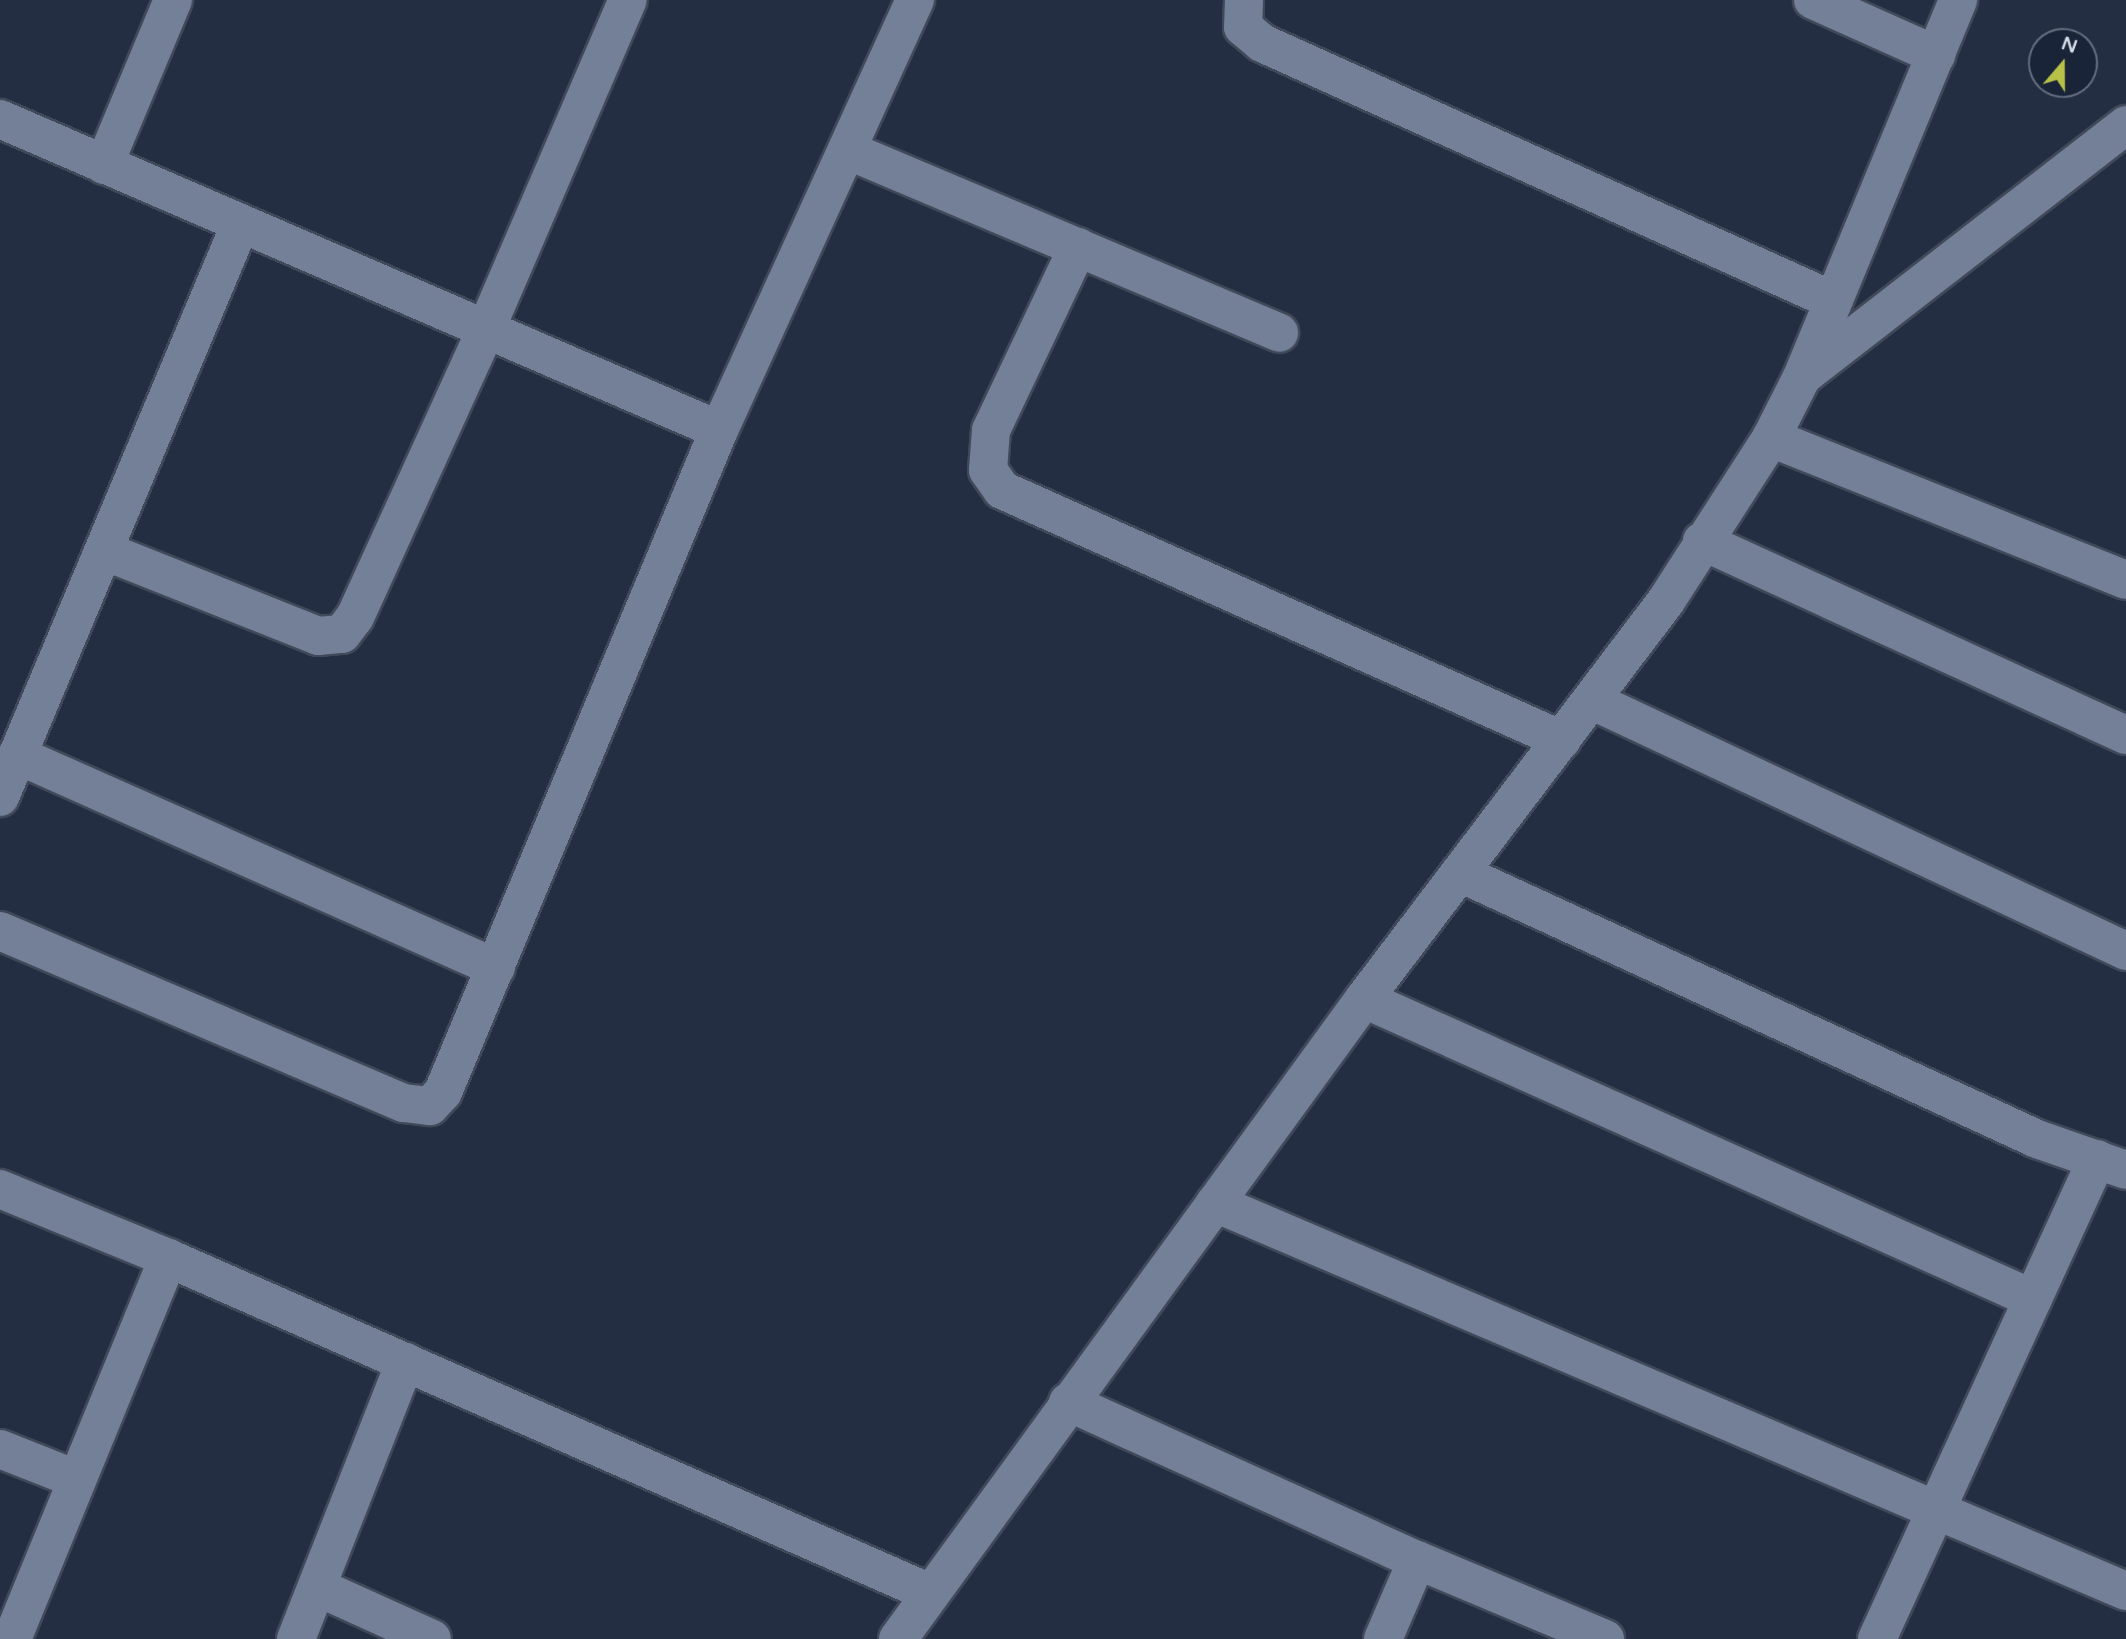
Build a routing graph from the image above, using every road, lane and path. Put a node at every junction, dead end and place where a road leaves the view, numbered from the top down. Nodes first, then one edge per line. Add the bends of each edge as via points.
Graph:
1 (173, 0) edge
2 (628, 0) edge
3 (915, 0) edge
4 (1244, 0) edge
5 (1812, 0) edge
6 (1958, 0) edge
7 (1936, 55) junction
8 (0, 119) edge
9 (2126, 125) edge
10 (849, 151) junction
11 (104, 165) junction
12 (240, 225) junction
13 (1078, 247) junction
14 (1834, 301) junction
15 (486, 329) junction
16 (1279, 333) dead end
17 (1802, 377) junction
18 (719, 430) junction
19 (1771, 438) junction
20 (1702, 541) junction
21 (107, 552) junction
22 (2126, 580) edge
23 (1593, 701) junction
24 (2126, 734) edge
25 (1562, 740) junction
26 (17, 755) junction
27 (0, 797) edge
28 (1460, 873) junction
29 (0, 931) edge
30 (2126, 951) edge
31 (496, 968) junction
32 (1364, 999) junction
33 (2111, 1165) edge
34 (0, 1189) edge
35 (1215, 1203) junction
36 (168, 1258) junction
37 (2033, 1299) junction
38 (405, 1362) junction
39 (1068, 1402) junction
40 (0, 1449) edge
41 (76, 1479) junction
42 (1937, 1510) junction
43 (1416, 1560) junction
44 (317, 1587) junction
45 (2126, 1591) edge
46 (930, 1593) junction
47 (12, 1639) edge
48 (296, 1639) edge
49 (432, 1639) edge
50 (898, 1639) edge
51 (1383, 1639) edge
52 (1605, 1639) edge
53 (1877, 1639) edge

1 - 11 street
2 - 15 street
3 - 10 street
4 - 14 street via 1243,27 1262,43
5 - 7 street
6 - 7 street
7 - 14 street
8 - 11 street
9 - 17 street
10 - 13 street
10 - 18 street
11 - 12 street
12 - 15 street
12 - 21 street
13 - 16 street
13 - 25 street via 991,430 988,470 1002,490
14 - 17 street
15 - 18 street
15 - 21 street via 355,617 342,634 317,636
17 - 19 street
18 - 31 street
19 - 20 street
19 - 22 street
20 - 23 street via 1666,601
20 - 24 street
21 - 26 street
23 - 25 street
23 - 30 street
25 - 28 street
26 - 27 street
26 - 31 street
28 - 32 street
28 - 33 street via 2037,1139
29 - 31 street via 404,1103 429,1106 443,1092
32 - 35 street
32 - 37 street
33 - 37 street
34 - 36 street
35 - 39 street
35 - 42 street
36 - 38 street
36 - 41 street
37 - 42 street
38 - 44 street
38 - 46 street
39 - 43 street
39 - 46 street
40 - 41 street
41 - 47 street
42 - 45 street
42 - 53 street
43 - 51 street
43 - 52 street
44 - 48 street
44 - 49 street
46 - 50 street

